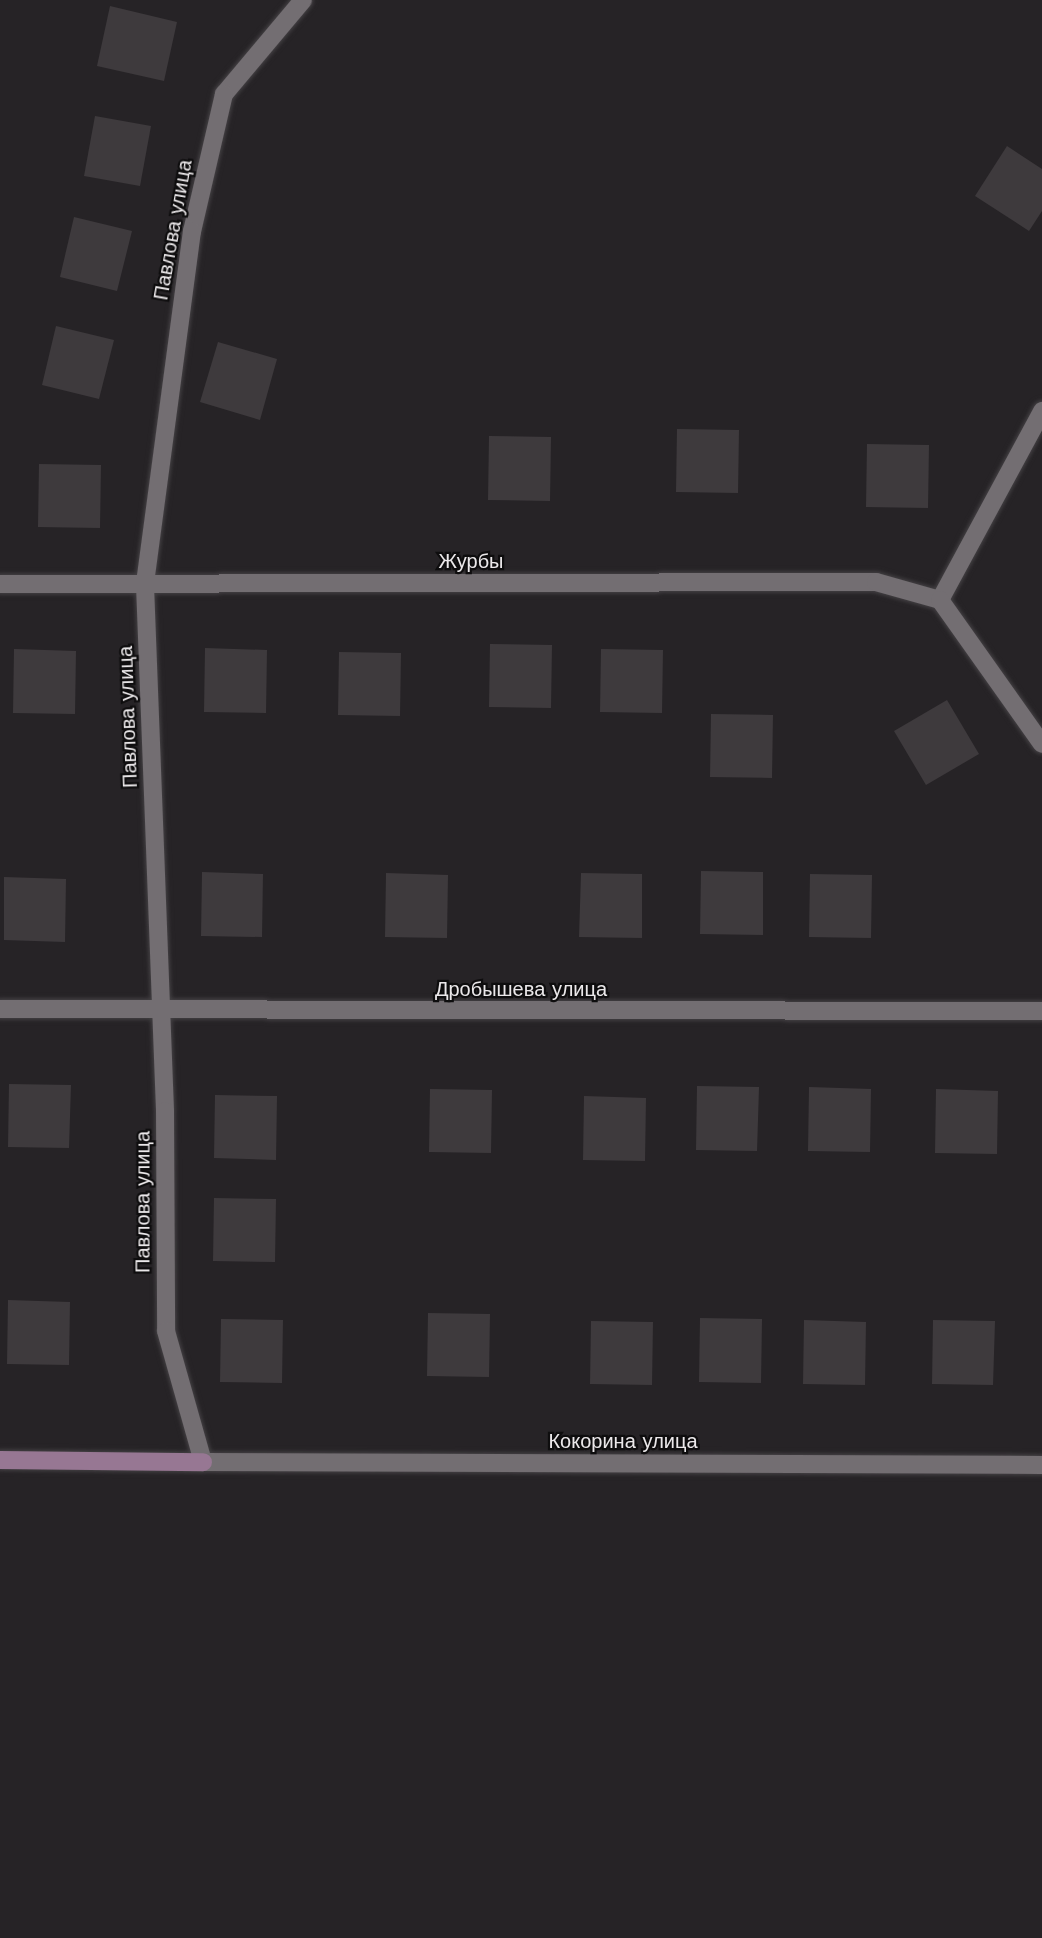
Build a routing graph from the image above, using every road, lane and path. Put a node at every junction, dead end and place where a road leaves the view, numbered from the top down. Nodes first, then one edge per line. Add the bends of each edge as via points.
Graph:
1 (303, 0) edge
2 (1042, 411) edge
3 (0, 584) edge
4 (145, 585) junction
5 (940, 600) junction
6 (1042, 744) edge
7 (0, 1009) edge
8 (1042, 1011) edge
9 (162, 1012) junction
10 (0, 1460) edge
11 (203, 1462) junction
12 (1042, 1465) edge

1 - 4 street, Павлова улица via 224,94 192,231
2 - 5 street
3 - 4 street, Журбы
4 - 5 street, Журбы via 876,582
4 - 9 street, Павлова улица
5 - 6 street
7 - 9 street, Дробышева улица
8 - 9 street, Дробышева улица
9 - 11 street, Павлова улица via 166,1331
10 - 11 street
11 - 12 street, Кокорина улица

